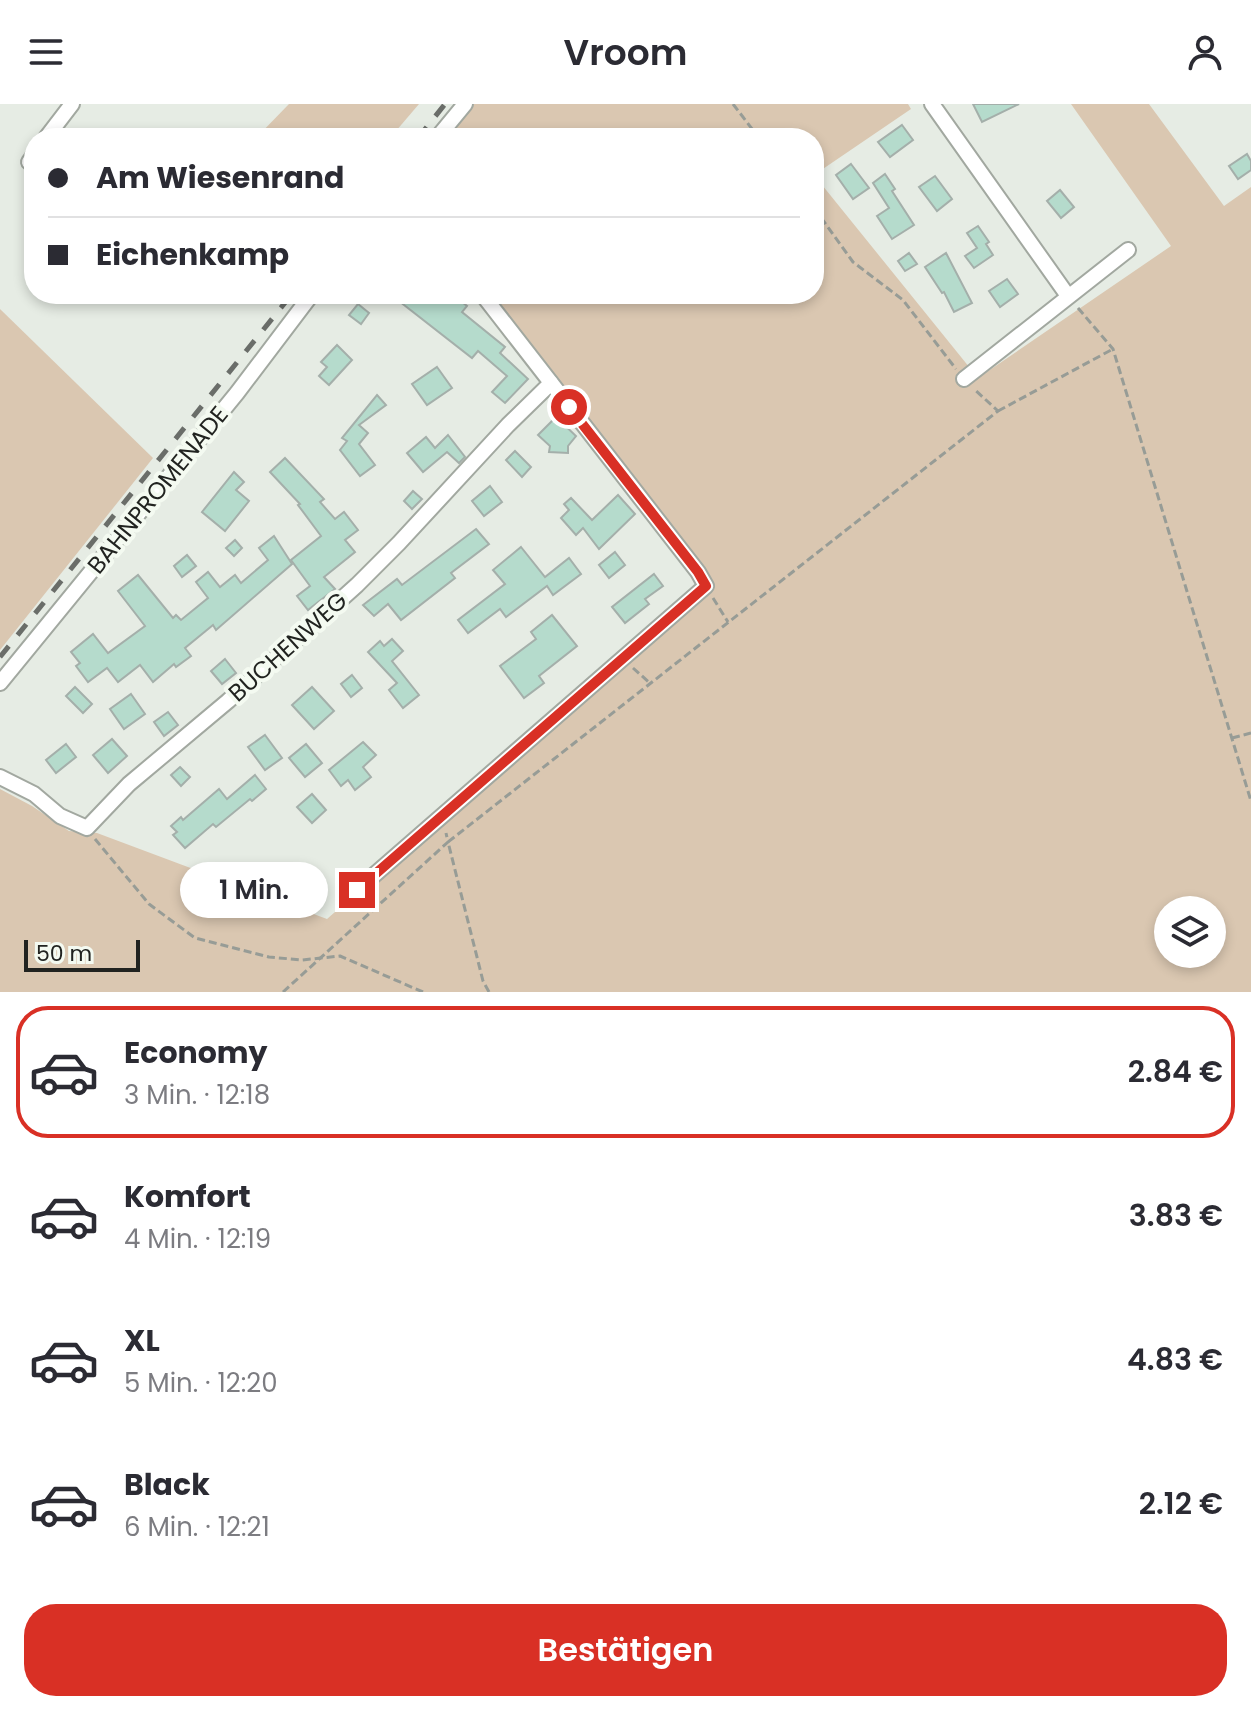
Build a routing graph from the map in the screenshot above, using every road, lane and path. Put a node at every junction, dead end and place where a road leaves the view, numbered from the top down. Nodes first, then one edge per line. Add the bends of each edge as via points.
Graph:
1 (72, 104) edge
2 (465, 104) edge
3 (733, 104) edge
4 (932, 104) edge
5 (54, 128) edge
6 (445, 128) edge
7 (751, 128) edge
8 (824, 222) edge
9 (1128, 250) dead end
10 (1068, 296) junction
11 (304, 304) edge
12 (490, 304) edge
13 (1113, 349) junction
14 (964, 379) junction
15 (551, 383) junction
16 (998, 411) junction
17 (706, 586) junction
18 (728, 622) junction
19 (623, 659) junction
20 (0, 683) edge
21 (651, 684) junction
22 (1251, 733) edge
23 (1232, 738) junction
24 (0, 777) edge
25 (1251, 801) edge
26 (442, 816) junction
27 (87, 828) junction
28 (448, 842) junction
29 (357, 890) dead end
30 (324, 956) junction
31 (283, 992) edge
32 (423, 992) edge
33 (489, 992) edge

1 - 5 street
2 - 6 street
3 - 7 path
4 - 10 street
8 - 14 path via 853,262 903,300
9 - 10 street
10 - 13 path
10 - 14 street
11 - 20 street, BAHNPROMENADE
12 - 15 street
13 - 16 path
13 - 23 path
14 - 16 path
15 - 17 street
15 - 27 street, BUCHENWEG via 357,585 129,784
16 - 18 path
17 - 18 path
17 - 19 street
18 - 21 path
19 - 21 path
19 - 26 street
21 - 28 path
22 - 23 path
23 - 25 path
24 - 27 street
26 - 28 path
26 - 29 street
27 - 30 path via 149,904 195,938 269,957
28 - 30 path
28 - 33 path
30 - 31 path
30 - 32 path via 340,956

